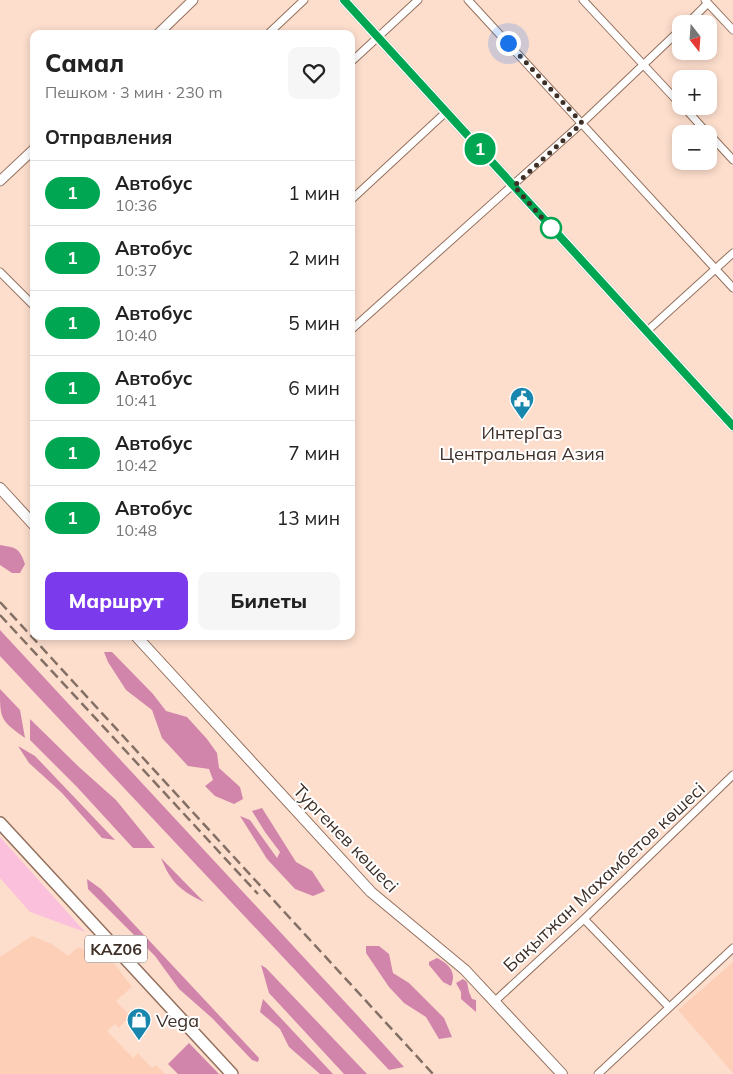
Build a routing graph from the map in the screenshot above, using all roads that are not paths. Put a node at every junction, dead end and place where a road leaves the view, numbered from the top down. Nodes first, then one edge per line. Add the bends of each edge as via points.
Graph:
1 (193, 0) edge
2 (304, 0) edge
3 (344, 0) edge
4 (418, 0) edge
5 (468, 0) edge
6 (583, 0) edge
7 (706, 2) edge
8 (695, 15) edge
9 (162, 30) edge
10 (272, 30) edge
11 (733, 30) edge
12 (378, 37) junction
13 (672, 38) edge
14 (355, 58) edge
15 (644, 65) junction
16 (672, 95) edge
17 (446, 112) junction
18 (690, 115) edge
19 (582, 123) junction
20 (700, 125) edge
21 (717, 143) edge
22 (30, 153) edge
23 (733, 160) edge
24 (0, 181) edge
25 (514, 186) junction
26 (355, 196) edge
27 (733, 253) edge
28 (716, 269) junction
29 (0, 272) edge
30 (733, 288) edge
31 (30, 302) edge
32 (355, 326) edge
33 (646, 332) junction
34 (733, 426) edge
35 (0, 488) edge
36 (30, 521) edge
37 (140, 640) edge
38 (733, 775) edge
39 (0, 823) edge
40 (584, 919) junction
41 (733, 948) edge
42 (495, 1001) junction
43 (669, 1007) junction
44 (232, 1074) edge
45 (562, 1074) edge
46 (598, 1074) edge

1 - 9 street
2 - 10 street
3 - 12 street
4 - 12 street
5 - 19 street
6 - 15 street
7 - 8 street
7 - 11 street
12 - 14 street
12 - 17 street
13 - 15 street
15 - 16 street
15 - 19 street
17 - 25 street
17 - 26 street
18 - 20 street
19 - 25 street
19 - 28 street
21 - 23 street
22 - 24 street
25 - 32 street
25 - 33 street
27 - 28 street
28 - 30 street
28 - 33 street
29 - 31 street
33 - 34 street
35 - 36 main road
37 - 42 main road, Тургенев көшесі via 371,892 466,970
38 - 40 street, Бақытжан Махамбетов көшесі
39 - 44 highway, KАZ06
40 - 42 street, Бақытжан Махамбетов көшесі
40 - 43 street
41 - 43 street
42 - 45 main road, Тургенев көшесі
43 - 46 street

